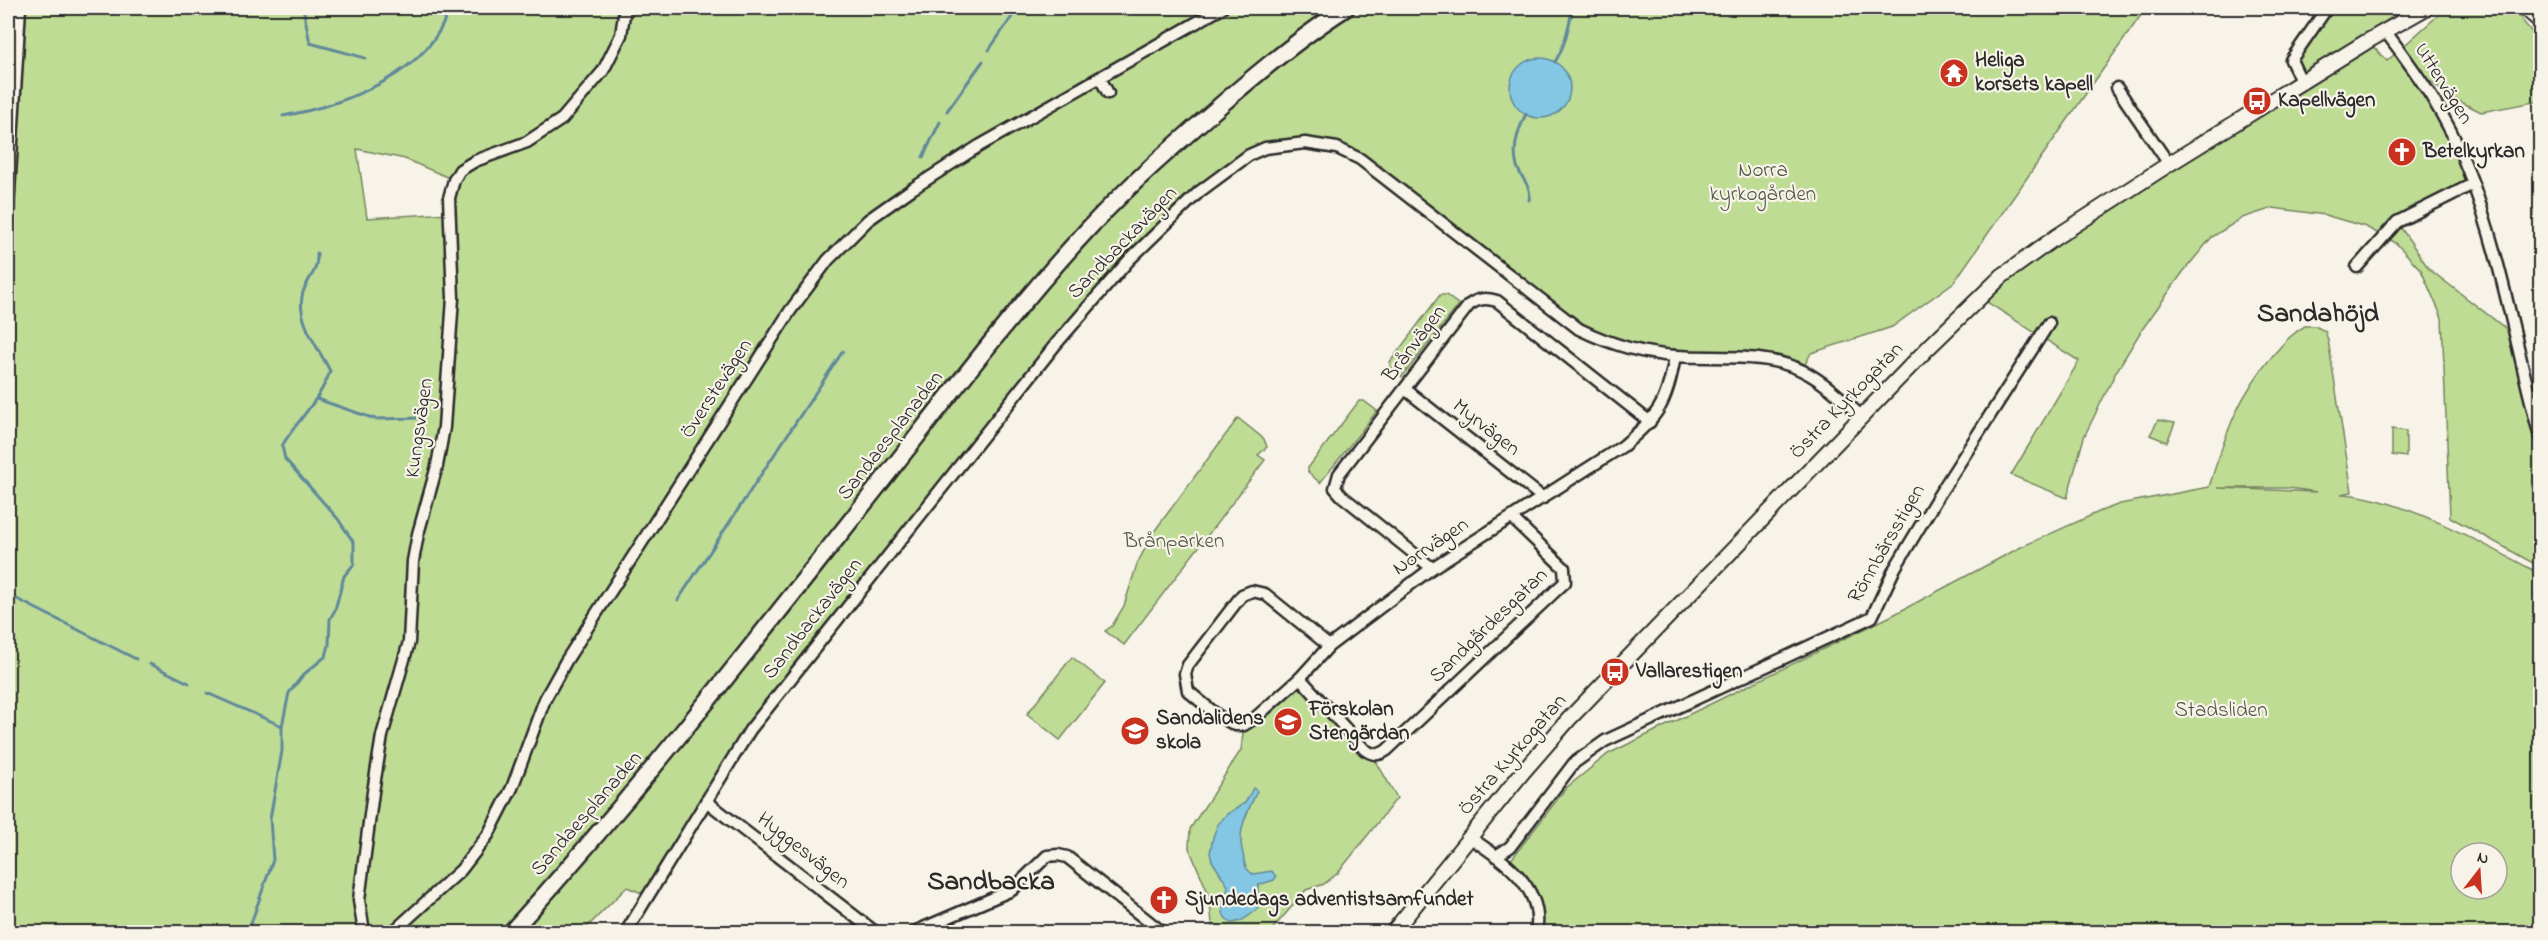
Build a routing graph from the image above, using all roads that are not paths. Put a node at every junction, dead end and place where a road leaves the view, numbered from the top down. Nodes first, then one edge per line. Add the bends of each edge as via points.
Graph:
1 (20, 8) edge
2 (625, 8) edge
3 (1222, 8) edge
4 (1346, 8) edge
5 (2326, 8) edge
6 (2426, 8) edge
7 (2525, 8) edge
8 (2538, 8) edge
9 (2541, 14) edge
10 (2541, 21) edge
11 (2385, 31) junction
12 (1100, 78) junction
13 (2301, 81) junction
14 (2117, 88) dead end
15 (1108, 93) dead end
16 (2169, 164) junction
17 (2473, 184) junction
18 (8, 208) edge
19 (2357, 267) dead end
20 (2049, 323) dead end
21 (1675, 356) junction
22 (1405, 389) junction
23 (1861, 416) junction
24 (1650, 422) junction
25 (2541, 437) edge
26 (1543, 498) junction
27 (1512, 518) junction
28 (1432, 568) junction
29 (1329, 646) junction
30 (1300, 678) junction
31 (706, 801) junction
32 (1469, 837) junction
33 (1496, 856) junction
34 (1158, 931) edge
35 (364, 933) edge
36 (393, 933) edge
37 (511, 933) edge
38 (626, 933) edge
39 (875, 933) edge
40 (914, 933) edge
41 (1393, 933) edge
42 (1536, 933) edge

1 - 18 street
2 - 35 street, Kungsvägen via 621,35 603,70 562,119 527,142 475,160 460,170 449,198 453,298 444,427 418,534 409,642 382,736 373,792 359,900
3 - 12 street, Överstevägen
4 - 37 main road, Sandaesplanaden via 1246,83 1152,164 1089,228 926,425 662,758
5 - 13 street via 2291,60
6 - 11 street, Östra Kyrkogatan
7 - 10 street
8 - 9 street
11 - 13 street, Östra Kyrkogatan
11 - 17 street, Uttervägen via 2434,99
12 - 15 street
12 - 36 street, Överstevägen via 912,189 867,220 828,260 790,310 566,661 545,699 512,788 488,836 461,870
13 - 16 street, Östra Kyrkogatan
14 - 16 street
16 - 23 street, Östra Kyrkogatan via 2002,276
17 - 19 street via 2397,222
17 - 25 street, Uttervägen via 2495,253
20 - 33 street, Rönnbärsstigen via 1937,498 1895,568 1872,617 1605,741 1574,763 1510,847
21 - 23 street, Sandbackavägen via 1765,360 1802,370
21 - 24 street, Norrvägen via 1666,397
21 - 31 street, Sandbackavägen via 1627,348 1579,329 1359,159 1337,148 1305,143 1249,155 1199,192 1150,238 1056,344 750,730
22 - 24 street, Brånvägen via 1469,305 1488,298 1497,301
22 - 26 street, Myrvägen
22 - 28 street, Brånvägen via 1339,474 1335,488
23 - 32 street, Östra Kyrkogatan via 1569,719
24 - 26 street, Norrvägen via 1623,446
26 - 27 street, Norrvägen
27 - 28 street, Norrvägen
27 - 30 street, Sandgärdesgatan via 1564,568 1565,582 1387,750 1372,754 1365,750
28 - 29 street, Norrvägen
29 - 30 street, Norrvägen
29 - 30 street, Norrvägen via 1265,594 1252,591 1242,596 1188,665 1184,681 1188,691 1217,715 1235,725 1244,725
31 - 38 street, Sandbackavägen
31 - 39 street, Hyggesvägen
32 - 33 street
32 - 41 street, Östra Kyrkogatan
33 - 42 street via 1534,896 1539,921
34 - 40 street via 1067,857 1058,855 1047,856 1012,890

